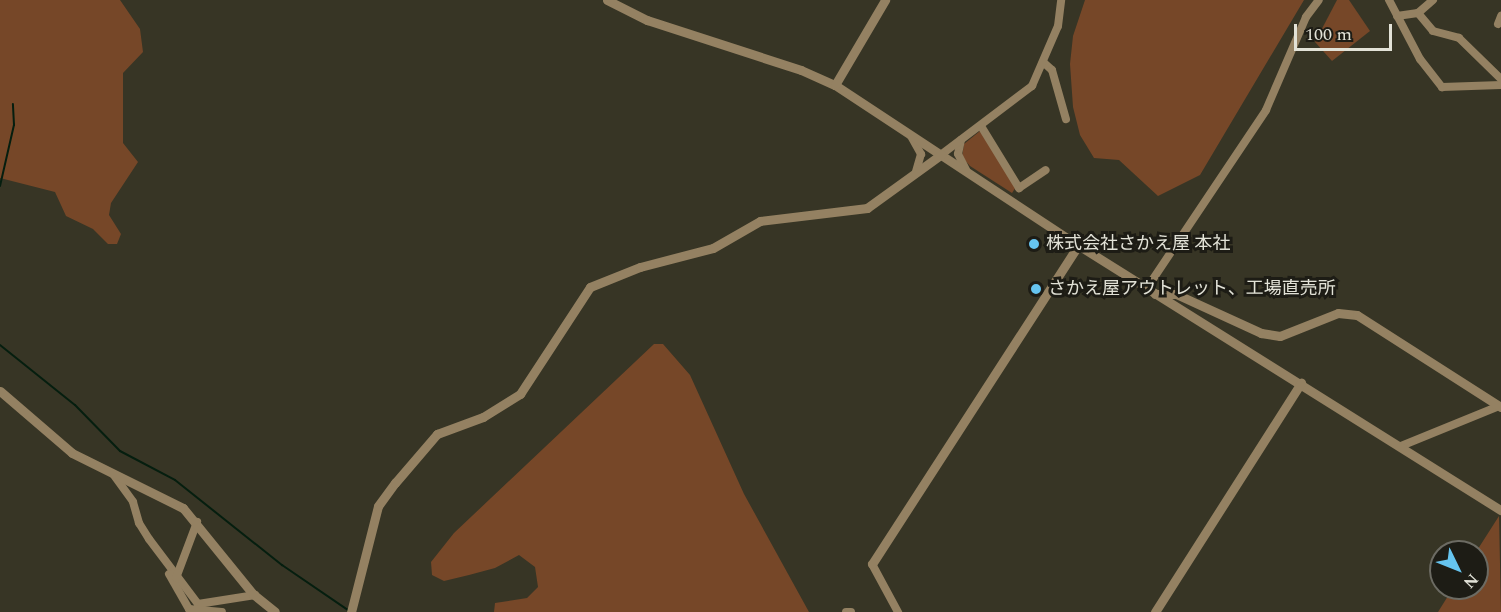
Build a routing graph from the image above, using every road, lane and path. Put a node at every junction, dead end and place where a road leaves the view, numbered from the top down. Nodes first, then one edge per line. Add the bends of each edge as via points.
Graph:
1 (607, 0) edge
2 (885, 0) edge
3 (1061, 0) edge
4 (1319, 0) edge
5 (1389, 0) edge
6 (1433, 0) edge
7 (1418, 13) junction
8 (1397, 16) junction
9 (1501, 16) edge
10 (1498, 24) dead end
11 (1043, 62) junction
12 (1501, 79) edge
13 (835, 86) junction
14 (1501, 86) edge
15 (1066, 119) dead end
16 (981, 126) junction
17 (908, 132) junction
18 (962, 139) junction
19 (942, 154) junction
20 (1046, 170) dead end
21 (967, 171) junction
22 (909, 179) junction
23 (1078, 245) junction
24 (1151, 291) junction
25 (1300, 383) junction
26 (0, 391) edge
27 (1500, 406) edge
28 (1401, 446) junction
29 (112, 472) junction
30 (1501, 510) edge
31 (197, 522) junction
32 (167, 563) junction
33 (872, 564) joint
34 (176, 578) junction
35 (255, 595) junction
36 (222, 612) edge
37 (274, 612) edge
38 (351, 612) edge
39 (846, 612) edge
40 (852, 612) edge
41 (898, 612) edge
42 (1155, 612) edge

1 - 13 street via 647,20 801,70
2 - 13 street
3 - 11 street via 1058,26
4 - 24 street via 1306,17 1266,110
5 - 8 street
6 - 7 street
7 - 8 street
7 - 12 street via 1433,31 1459,38
8 - 14 street via 1420,59 1443,87
9 - 10 street
11 - 15 street via 1052,70
11 - 16 street via 1032,86
13 - 17 street
16 - 18 street
16 - 20 street via 1019,188
17 - 19 street
17 - 22 street via 921,159
18 - 19 street
18 - 21 street via 958,153
19 - 21 street
19 - 22 street
21 - 23 street
22 - 38 street via 867,208 760,221 713,248 640,267 590,287 520,394 483,417 437,434 378,506
23 - 24 street
23 - 33 street
24 - 25 street
24 - 27 street via 1176,294 1261,333 1280,336 1348,312
25 - 28 street
25 - 42 street
26 - 29 street via 58,443
27 - 28 street
28 - 30 street
29 - 31 street via 174,503
29 - 32 street via 134,502 139,523
31 - 34 street
31 - 35 street
32 - 34 street
32 - 36 street via 169,576 189,609
33 - 41 street
34 - 35 street via 198,603
35 - 37 street
39 - 40 street

